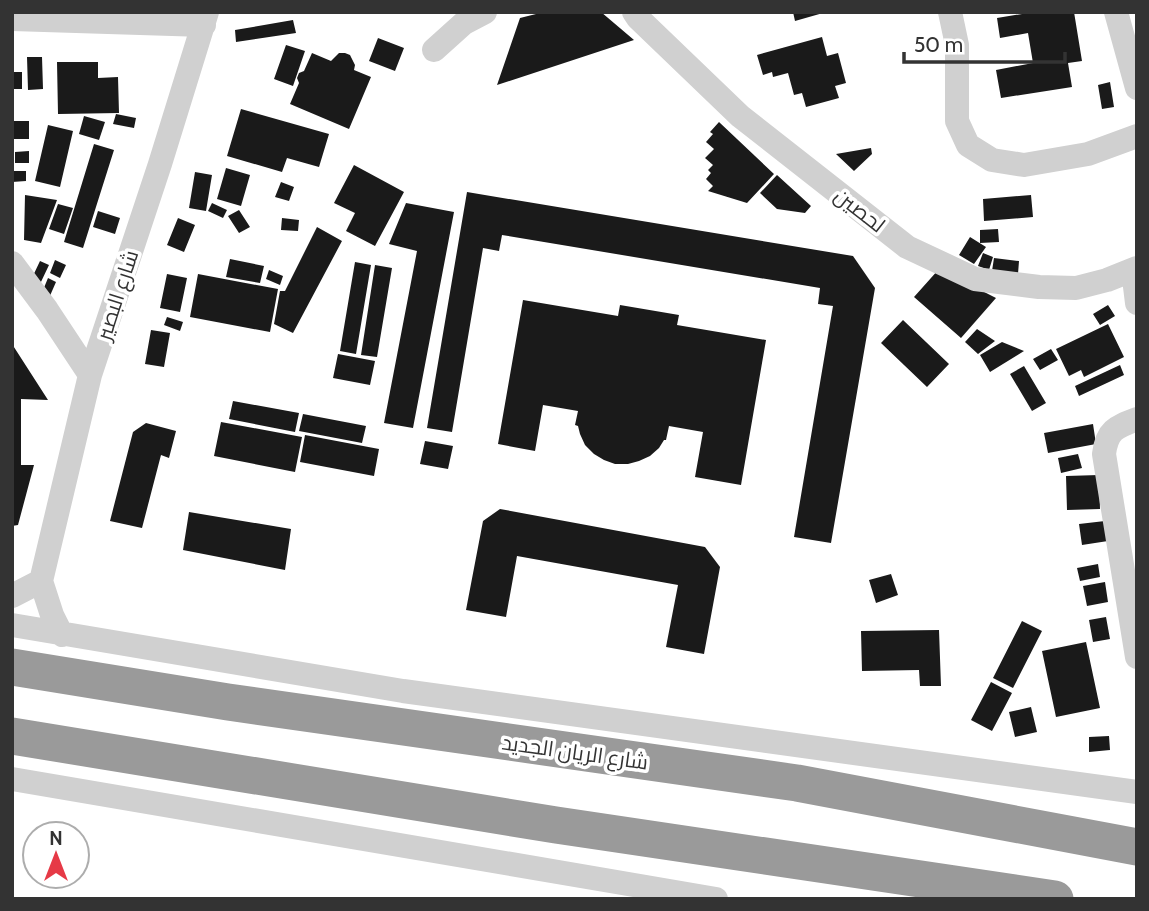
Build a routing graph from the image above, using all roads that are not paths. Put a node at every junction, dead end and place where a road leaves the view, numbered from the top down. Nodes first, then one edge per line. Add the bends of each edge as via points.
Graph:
1 (485, 12) edge
2 (634, 12) edge
3 (950, 12) edge
4 (1116, 12) edge
5 (206, 18) edge
6 (12, 19) edge
7 (434, 50) dead end
8 (1137, 88) edge
9 (1137, 135) edge
10 (12, 262) edge
11 (1135, 269) edge
12 (1137, 303) edge
13 (90, 375) junction
14 (1137, 419) edge
15 (40, 581) junction
16 (12, 596) edge
17 (12, 625) edge
18 (62, 635) junction
19 (1137, 657) edge
20 (12, 667) edge
21 (12, 736) edge
22 (55, 744) junction
23 (12, 746) edge
24 (12, 779) edge
25 (796, 783) junction
26 (354, 790) junction
27 (1137, 792) edge
28 (1137, 821) edge
29 (1137, 847) edge
30 (716, 899) edge
31 (904, 899) edge
32 (1055, 899) edge

1 - 7 street via 464,23
2 - 11 street, لحصين via 740,116 907,247 975,279 1039,287 1076,288
3 - 9 street via 957,45 957,121 968,145 992,160 1024,165 1088,154
4 - 8 street
5 - 6 street
5 - 13 street, شارع البصير
10 - 13 street
11 - 12 street
13 - 15 street, شارع البصير
14 - 19 street via 1112,432 1105,440 1104,454
15 - 16 street
15 - 18 street
17 - 18 street, شارع الريان الجديد
18 - 27 street, شارع الريان الجديد via 403,691
20 - 25 highway, شارع الريان الجديد
21 - 22 highway
22 - 23 highway
22 - 26 highway
24 - 30 street
25 - 28 highway
25 - 29 highway, شارع الريان الجديد
26 - 31 highway via 505,837
26 - 32 highway via 556,825

